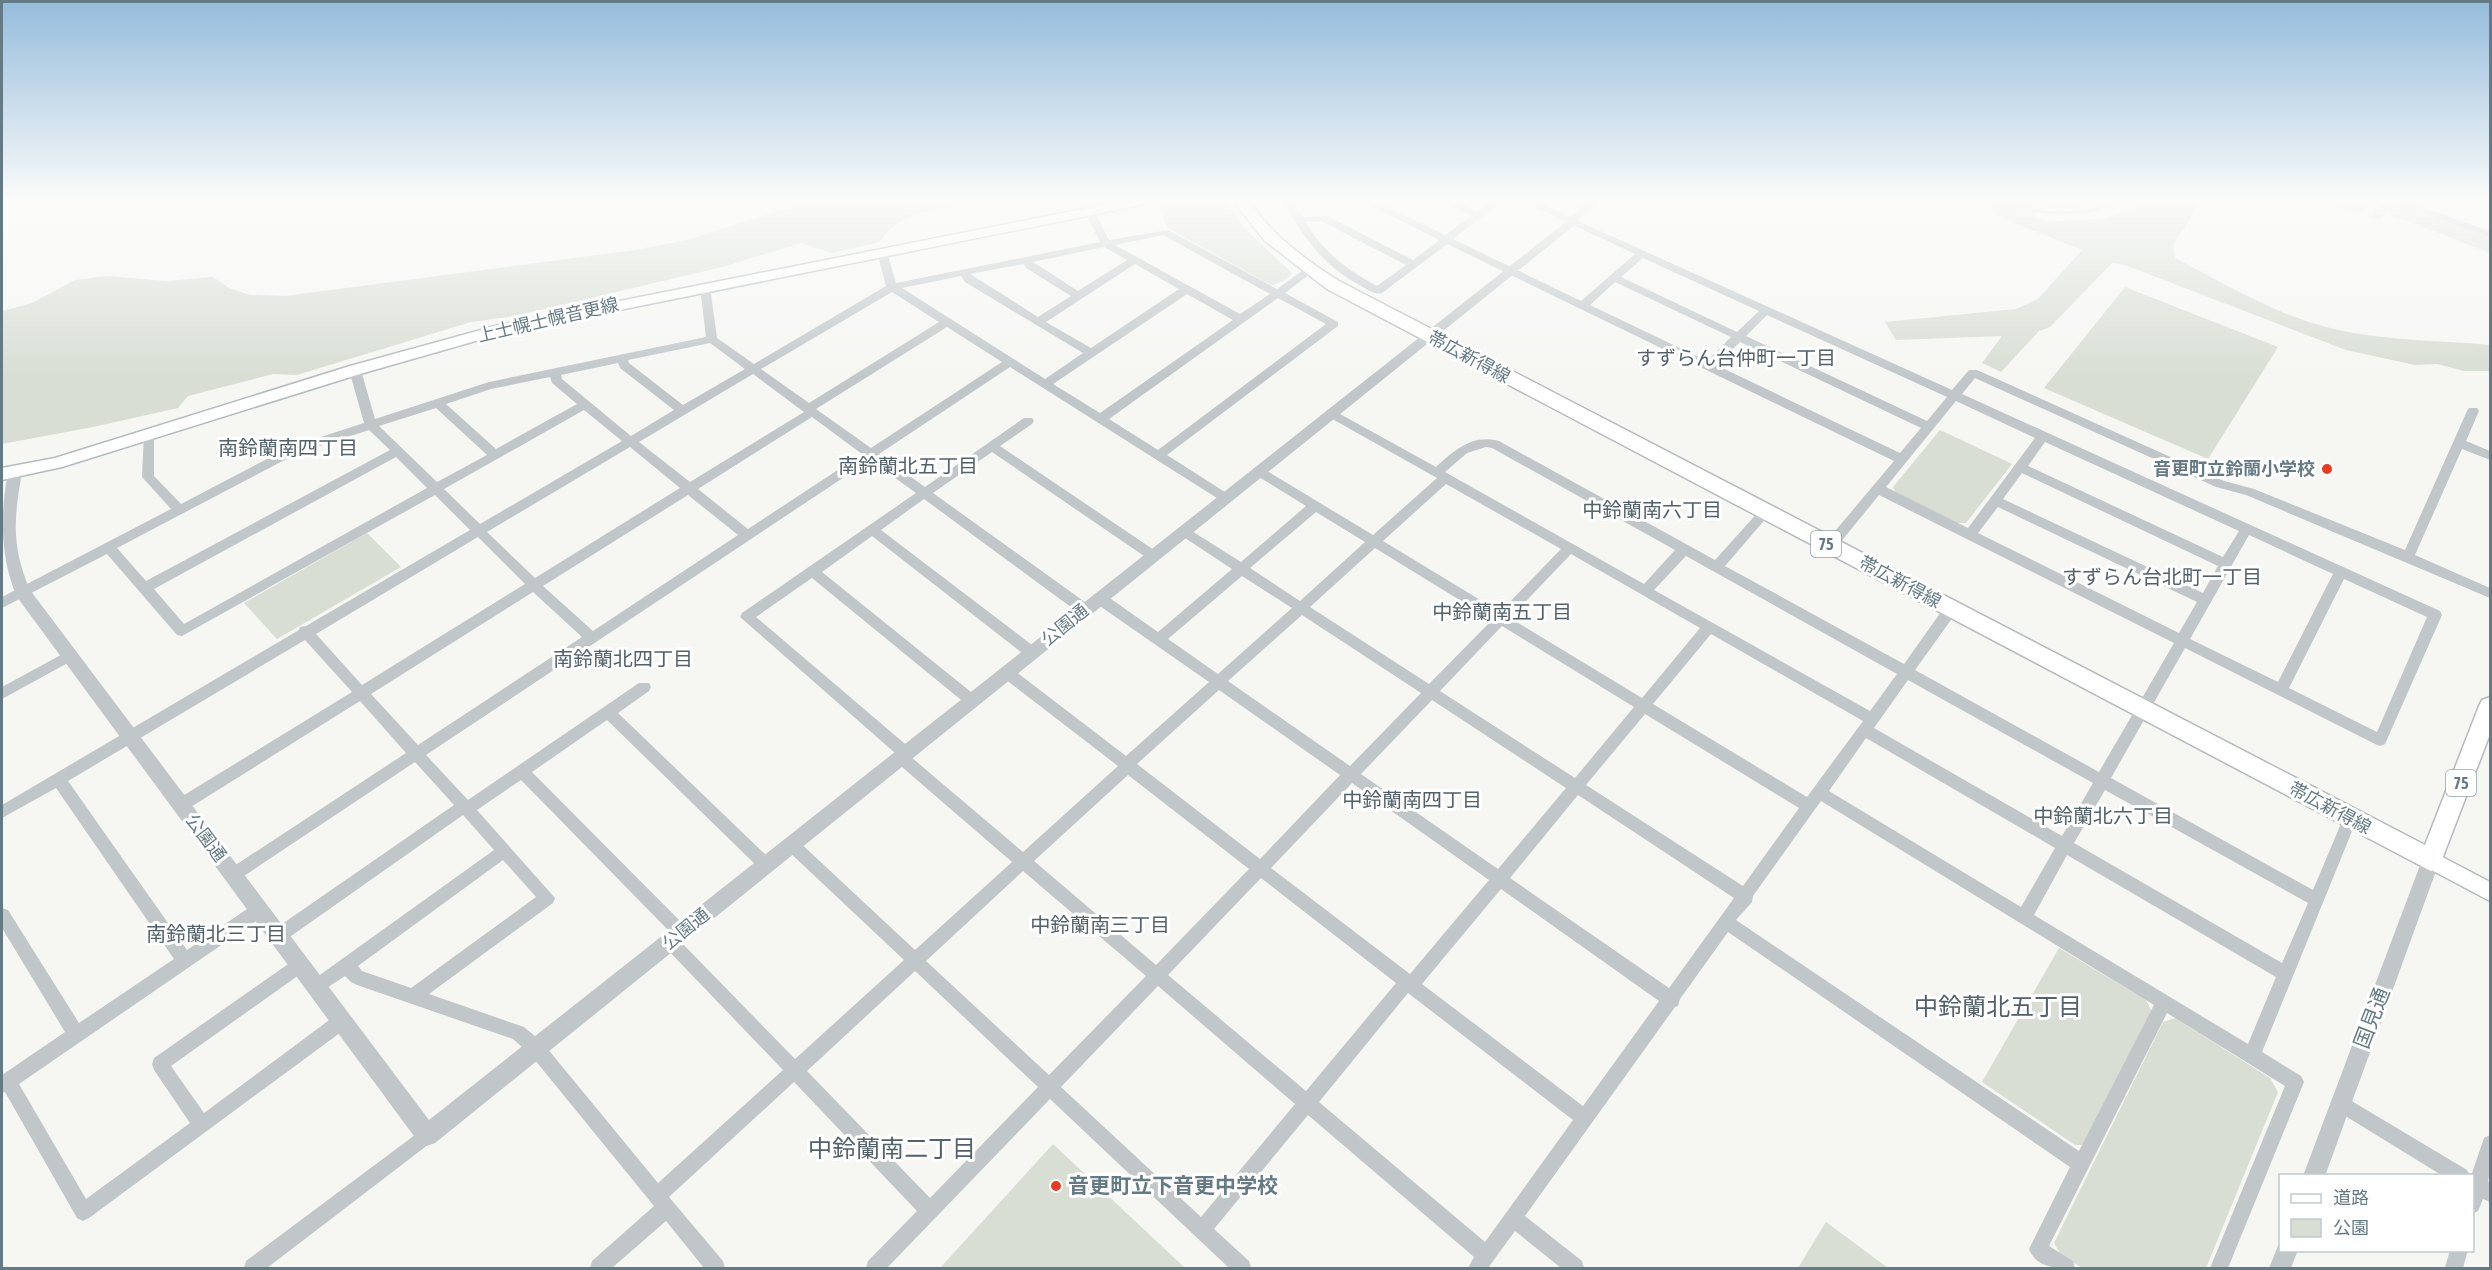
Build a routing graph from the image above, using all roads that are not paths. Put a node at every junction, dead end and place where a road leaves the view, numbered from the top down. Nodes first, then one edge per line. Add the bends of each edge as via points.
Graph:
1 (840, 260) edge
2 (884, 260) edge
3 (1021, 260) edge
4 (1028, 260) edge
5 (1134, 260) joint
6 (1218, 260) edge
7 (1298, 260) edge
8 (1328, 260) edge
9 (1406, 260) edge
10 (1418, 260) edge
11 (1489, 260) edge
12 (1522, 260) edge
13 (1633, 260) edge
14 (1660, 260) edge
15 (1413, 264) junction
16 (1310, 270) junction
17 (1509, 270) junction
18 (963, 272) junction
19 (1614, 278) junction
20 (705, 287) junction
21 (892, 287) junction
22 (1186, 289) junction
23 (1278, 292) junction
24 (1078, 296) junction
25 (1583, 304) junction
26 (1767, 309) junction
27 (1240, 319) junction
28 (948, 321) junction
29 (1038, 322) junction
30 (1428, 335) junction
31 (1738, 336) junction
32 (712, 339) junction
33 (1091, 353) junction
34 (622, 357) junction
35 (1010, 362) junction
36 (1707, 366) junction
37 (752, 369) junction
38 (355, 370) junction
39 (555, 372) junction
40 (1046, 384) junction
41 (1955, 396) junction
42 (438, 403) junction
43 (585, 405) junction
44 (682, 410) junction
45 (810, 410) junction
46 (2473, 411) dead end
47 (1331, 413) junction
48 (1100, 419) junction
49 (1028, 421) dead end
50 (370, 424) junction
51 (1928, 426) junction
52 (147, 435) junction
53 (2043, 436) junction
54 (630, 441) junction
55 (2460, 443) junction
56 (991, 446) junction
57 (396, 452) junction
58 (870, 454) junction
59 (495, 455) junction
60 (1158, 456) junction
61 (2490, 456) edge
62 (1901, 459) junction
63 (2020, 467) junction
64 (1258, 471) junction
65 (8, 473) edge
66 (1441, 475) junction
67 (1877, 488) junction
68 (435, 489) junction
69 (689, 489) junction
70 (924, 492) junction
71 (1224, 497) junction
72 (1995, 500) junction
73 (1315, 506) junction
74 (179, 510) junction
75 (1765, 512) junction
76 (3, 528) edge
77 (872, 529) junction
78 (2246, 529) junction
79 (478, 530) junction
80 (1183, 531) junction
81 (1970, 535) junction
82 (748, 536) junction
83 (1374, 542) junction
84 (108, 546) junction
85 (1830, 546) junction
86 (1570, 547) junction
87 (1684, 549) junction
88 (1152, 555) junction
89 (2408, 557) junction
90 (2226, 564) junction
91 (1716, 567) junction
92 (1241, 570) junction
93 (812, 571) junction
94 (2341, 571) junction
95 (534, 585) junction
96 (145, 588) junction
97 (1646, 590) junction
98 (23, 592) junction
99 (2490, 593) edge
100 (1099, 598) junction
101 (2205, 600) junction
102 (2, 603) edge
103 (1300, 608) junction
104 (1084, 609) junction
105 (1951, 609) junction
106 (1501, 618) junction
107 (1710, 626) junction
108 (305, 631) junction
109 (593, 639) junction
110 (1159, 639) junction
111 (2182, 640) junction
112 (1031, 652) junction
113 (70, 655) junction
114 (1006, 672) junction
115 (1906, 672) junction
116 (1217, 682) junction
117 (644, 687) dead end
118 (2281, 690) junction
119 (1429, 692) junction
120 (360, 693) junction
121 (2, 694) edge
122 (971, 700) junction
123 (1643, 704) junction
124 (2490, 706) edge
125 (2142, 710) junction
126 (609, 713) junction
127 (1868, 724) junction
128 (130, 735) junction
129 (417, 753) junction
130 (903, 755) junction
131 (1127, 766) junction
132 (523, 772) junction
133 (1351, 773) junction
134 (58, 779) junction
135 (2102, 779) junction
136 (1575, 787) junction
137 (1820, 793) junction
138 (181, 805) junction
139 (1810, 807) junction
140 (465, 809) junction
141 (2, 812) edge
142 (2350, 819) junction
143 (791, 844) junction
144 (2064, 847) junction
145 (504, 851) junction
146 (2431, 860) junction
147 (1023, 863) junction
148 (766, 865) junction
149 (1259, 869) junction
150 (233, 874) junction
151 (1499, 880) junction
152 (2490, 892) edge
153 (1746, 897) junction
154 (2317, 900) junction
155 (260, 910) junction
156 (2, 915) edge
157 (2024, 917) junction
158 (1727, 923) junction
159 (278, 936) junction
160 (675, 937) junction
161 (913, 960) junction
162 (185, 961) junction
163 (300, 965) junction
164 (346, 965) junction
165 (2286, 974) junction
166 (1157, 975) junction
167 (1409, 984) junction
168 (316, 987) junction
169 (413, 996) junction
170 (1672, 1000) junction
171 (2164, 1002) junction
172 (342, 1021) junction
173 (76, 1034) junction
174 (536, 1048) junction
175 (2252, 1056) junction
176 (793, 1071) junction
177 (5, 1083) edge
178 (1050, 1087) junction
179 (2340, 1103) junction
180 (1308, 1104) junction
181 (1585, 1119) junction
182 (201, 1124) junction
183 (427, 1135) junction
184 (2490, 1144) edge
185 (2082, 1164) junction
186 (2315, 1174) edge
187 (2458, 1174) edge
188 (2480, 1187) edge
189 (661, 1202) junction
190 (930, 1211) junction
191 (1514, 1218) junction
192 (1202, 1230) junction
193 (2287, 1252) edge
194 (2459, 1252) edge
195 (1481, 1262) edge
196 (1571, 1267) edge
197 (252, 1269) edge
198 (598, 1269) edge
199 (716, 1269) edge
200 (874, 1269) edge
201 (1242, 1269) edge
202 (2066, 1269) edge
203 (2218, 1269) edge
204 (2280, 1269) edge
205 (2454, 1269) edge

1 - 20 main road, 上士幌士幌音更線
2 - 21 street
3 - 18 street
4 - 24 street via 1030,266
5 - 22 street
5 - 24 street
6 - 23 street
7 - 16 main road, 帯広新得線 / 75
8 - 15 street via 1378,291
9 - 15 street
10 - 15 street
11 - 17 street
12 - 17 street, 公園通
13 - 19 street
14 - 26 street
16 - 23 street
16 - 30 main road, 帯広新得線 / 75
17 - 25 street
17 - 30 street, 公園通
18 - 21 street
18 - 29 street via 969,280
19 - 25 street
19 - 31 street
20 - 32 street
20 - 38 main road, 上士幌士幌音更線 via 499,330
21 - 28 street
21 - 37 street
22 - 27 street
22 - 33 street
23 - 27 street
23 - 60 street via 1334,324
24 - 29 street
25 - 36 street
26 - 31 street
26 - 41 street
27 - 48 street
28 - 35 street
28 - 45 street
29 - 33 street
30 - 47 street, 公園通
30 - 75 main road, 帯広新得線 / 75
31 - 36 street
31 - 51 street
32 - 34 street
32 - 37 street
33 - 40 street
34 - 39 street
34 - 44 street via 624,365
35 - 40 street
35 - 58 street
36 - 62 street
37 - 44 street
37 - 45 street
38 - 50 street
38 - 52 main road, 上士幌士幌音更線
39 - 42 street via 489,386
39 - 43 street via 556,380
40 - 48 street
41 - 51 street
41 - 53 street
41 - 89 street via 1973,373 2220,484 2250,492
42 - 50 street
42 - 59 street
43 - 54 street
43 - 59 street
44 - 54 street
45 - 58 street
45 - 69 street
46 - 55 street
47 - 64 street, 公園通
47 - 66 street
48 - 60 street
49 - 56 street
50 - 57 street
50 - 74 street via 294,450
51 - 62 street
52 - 65 main road, 上士幌士幌音更線
52 - 74 street via 148,477
53 - 63 street
53 - 78 street
54 - 69 street
54 - 79 street
55 - 61 street
55 - 89 street
56 - 70 street
56 - 88 street
57 - 68 street
57 - 96 street
58 - 70 street
58 - 82 street
59 - 68 street
60 - 71 street
62 - 67 street
63 - 72 street
63 - 90 street
64 - 71 street, 公園通
64 - 73 street
65 - 76 street, 公園通
66 - 83 street
66 - 86 street
66 - 87 street via 1472,442 1495,444
67 - 81 street
67 - 85 street
68 - 79 street
68 - 96 street via 182,631
69 - 82 street
69 - 95 street
70 - 77 street
70 - 104 street
71 - 80 street, 公園通
72 - 81 street
72 - 101 street
73 - 83 street
73 - 92 street
74 - 84 street
75 - 85 main road, 帯広新得線 / 75
75 - 91 street
76 - 98 street, 公園通 via 9,565
77 - 93 street
77 - 112 street
78 - 90 street
78 - 94 street
79 - 95 street
79 - 108 street
80 - 88 street, 公園通
80 - 92 street
81 - 111 street
82 - 109 street
83 - 103 street
83 - 106 street
84 - 96 street
84 - 98 street
85 - 105 main road, 帯広新得線 / 75
86 - 97 street
86 - 106 street
87 - 91 street
87 - 97 street
88 - 100 street, 公園通
89 - 99 street
90 - 101 street
91 - 115 street
92 - 103 street
92 - 110 street
93 - 122 street
93 - 130 street via 747,617
94 - 118 street
94 - 118 street via 2435,615 2380,740
95 - 109 street
95 - 120 street
97 - 107 street
98 - 102 street
98 - 113 street, 公園通
100 - 104 street, 公園通
100 - 110 street
101 - 111 street
103 - 116 street
103 - 119 street
104 - 112 street, 公園通
105 - 115 street
105 - 125 main road, 帯広新得線 / 75
106 - 119 street
106 - 123 street
107 - 123 street
107 - 127 street
108 - 120 street
108 - 128 street
109 - 129 street
110 - 116 street
111 - 118 street
111 - 125 street
112 - 114 street, 公園通
113 - 121 street
113 - 128 street, 公園通
114 - 122 street, 公園通
114 - 131 street
115 - 127 street
115 - 135 street
116 - 131 street
116 - 133 street
117 - 126 street
119 - 133 street
119 - 136 street
120 - 129 street
120 - 138 street
122 - 130 street, 公園通
123 - 136 street
123 - 139 street
124 - 146 main road, 75
125 - 135 street
125 - 142 main road, 帯広新得線 / 75
126 - 132 street
126 - 148 street
127 - 137 street
127 - 144 street
128 - 134 street
128 - 138 street, 公園通
129 - 140 street
129 - 150 street
130 - 143 street, 公園通
130 - 147 street
131 - 147 street
131 - 149 street
132 - 140 street
132 - 160 street
133 - 149 street
133 - 151 street
134 - 141 street
134 - 162 street
135 - 144 street
135 - 154 street
136 - 151 street
136 - 153 street
137 - 139 street
137 - 157 street
138 - 150 street, 公園通
139 - 153 street
140 - 145 street
140 - 159 street
142 - 146 main road, 帯広新得線 / 75
142 - 154 street
143 - 148 street, 公園通
143 - 161 street
144 - 157 street
144 - 165 street
145 - 164 street
145 - 169 street via 547,898
146 - 152 main road
146 - 179 street, 国見通
147 - 161 street
147 - 166 street
148 - 160 street, 公園通
149 - 166 street
149 - 167 street
150 - 155 street, 公園通
151 - 167 street
151 - 170 street
153 - 158 street
154 - 165 street
155 - 159 street, 公園通
155 - 162 street
156 - 173 street
157 - 171 street
158 - 170 street
158 - 185 street
159 - 163 street, 公園通
160 - 174 street, 公園通
160 - 176 street
161 - 176 street
161 - 178 street
162 - 173 street
163 - 168 street, 公園通
163 - 182 street via 160,1064
164 - 168 street
164 - 169 street via 357,977
165 - 175 street
166 - 178 street
166 - 180 street
167 - 180 street
167 - 181 street
168 - 172 street, 公園通
169 - 174 street via 518,1033
170 - 181 street
171 - 175 street
171 - 185 street
172 - 182 street
172 - 183 street, 公園通
173 - 177 street
174 - 183 street, 公園通
174 - 189 street
175 - 203 street via 2295,1082
176 - 189 street
176 - 190 street
177 - 182 street via 83,1212
178 - 190 street
178 - 192 street
179 - 186 street, 国見通
179 - 187 street
180 - 192 street
180 - 195 street
181 - 191 street
183 - 197 street
184 - 188 street
185 - 202 street via 2038,1249
189 - 198 street
189 - 199 street
190 - 200 street
191 - 195 street
191 - 196 street
192 - 201 street
193 - 204 street
194 - 205 street

